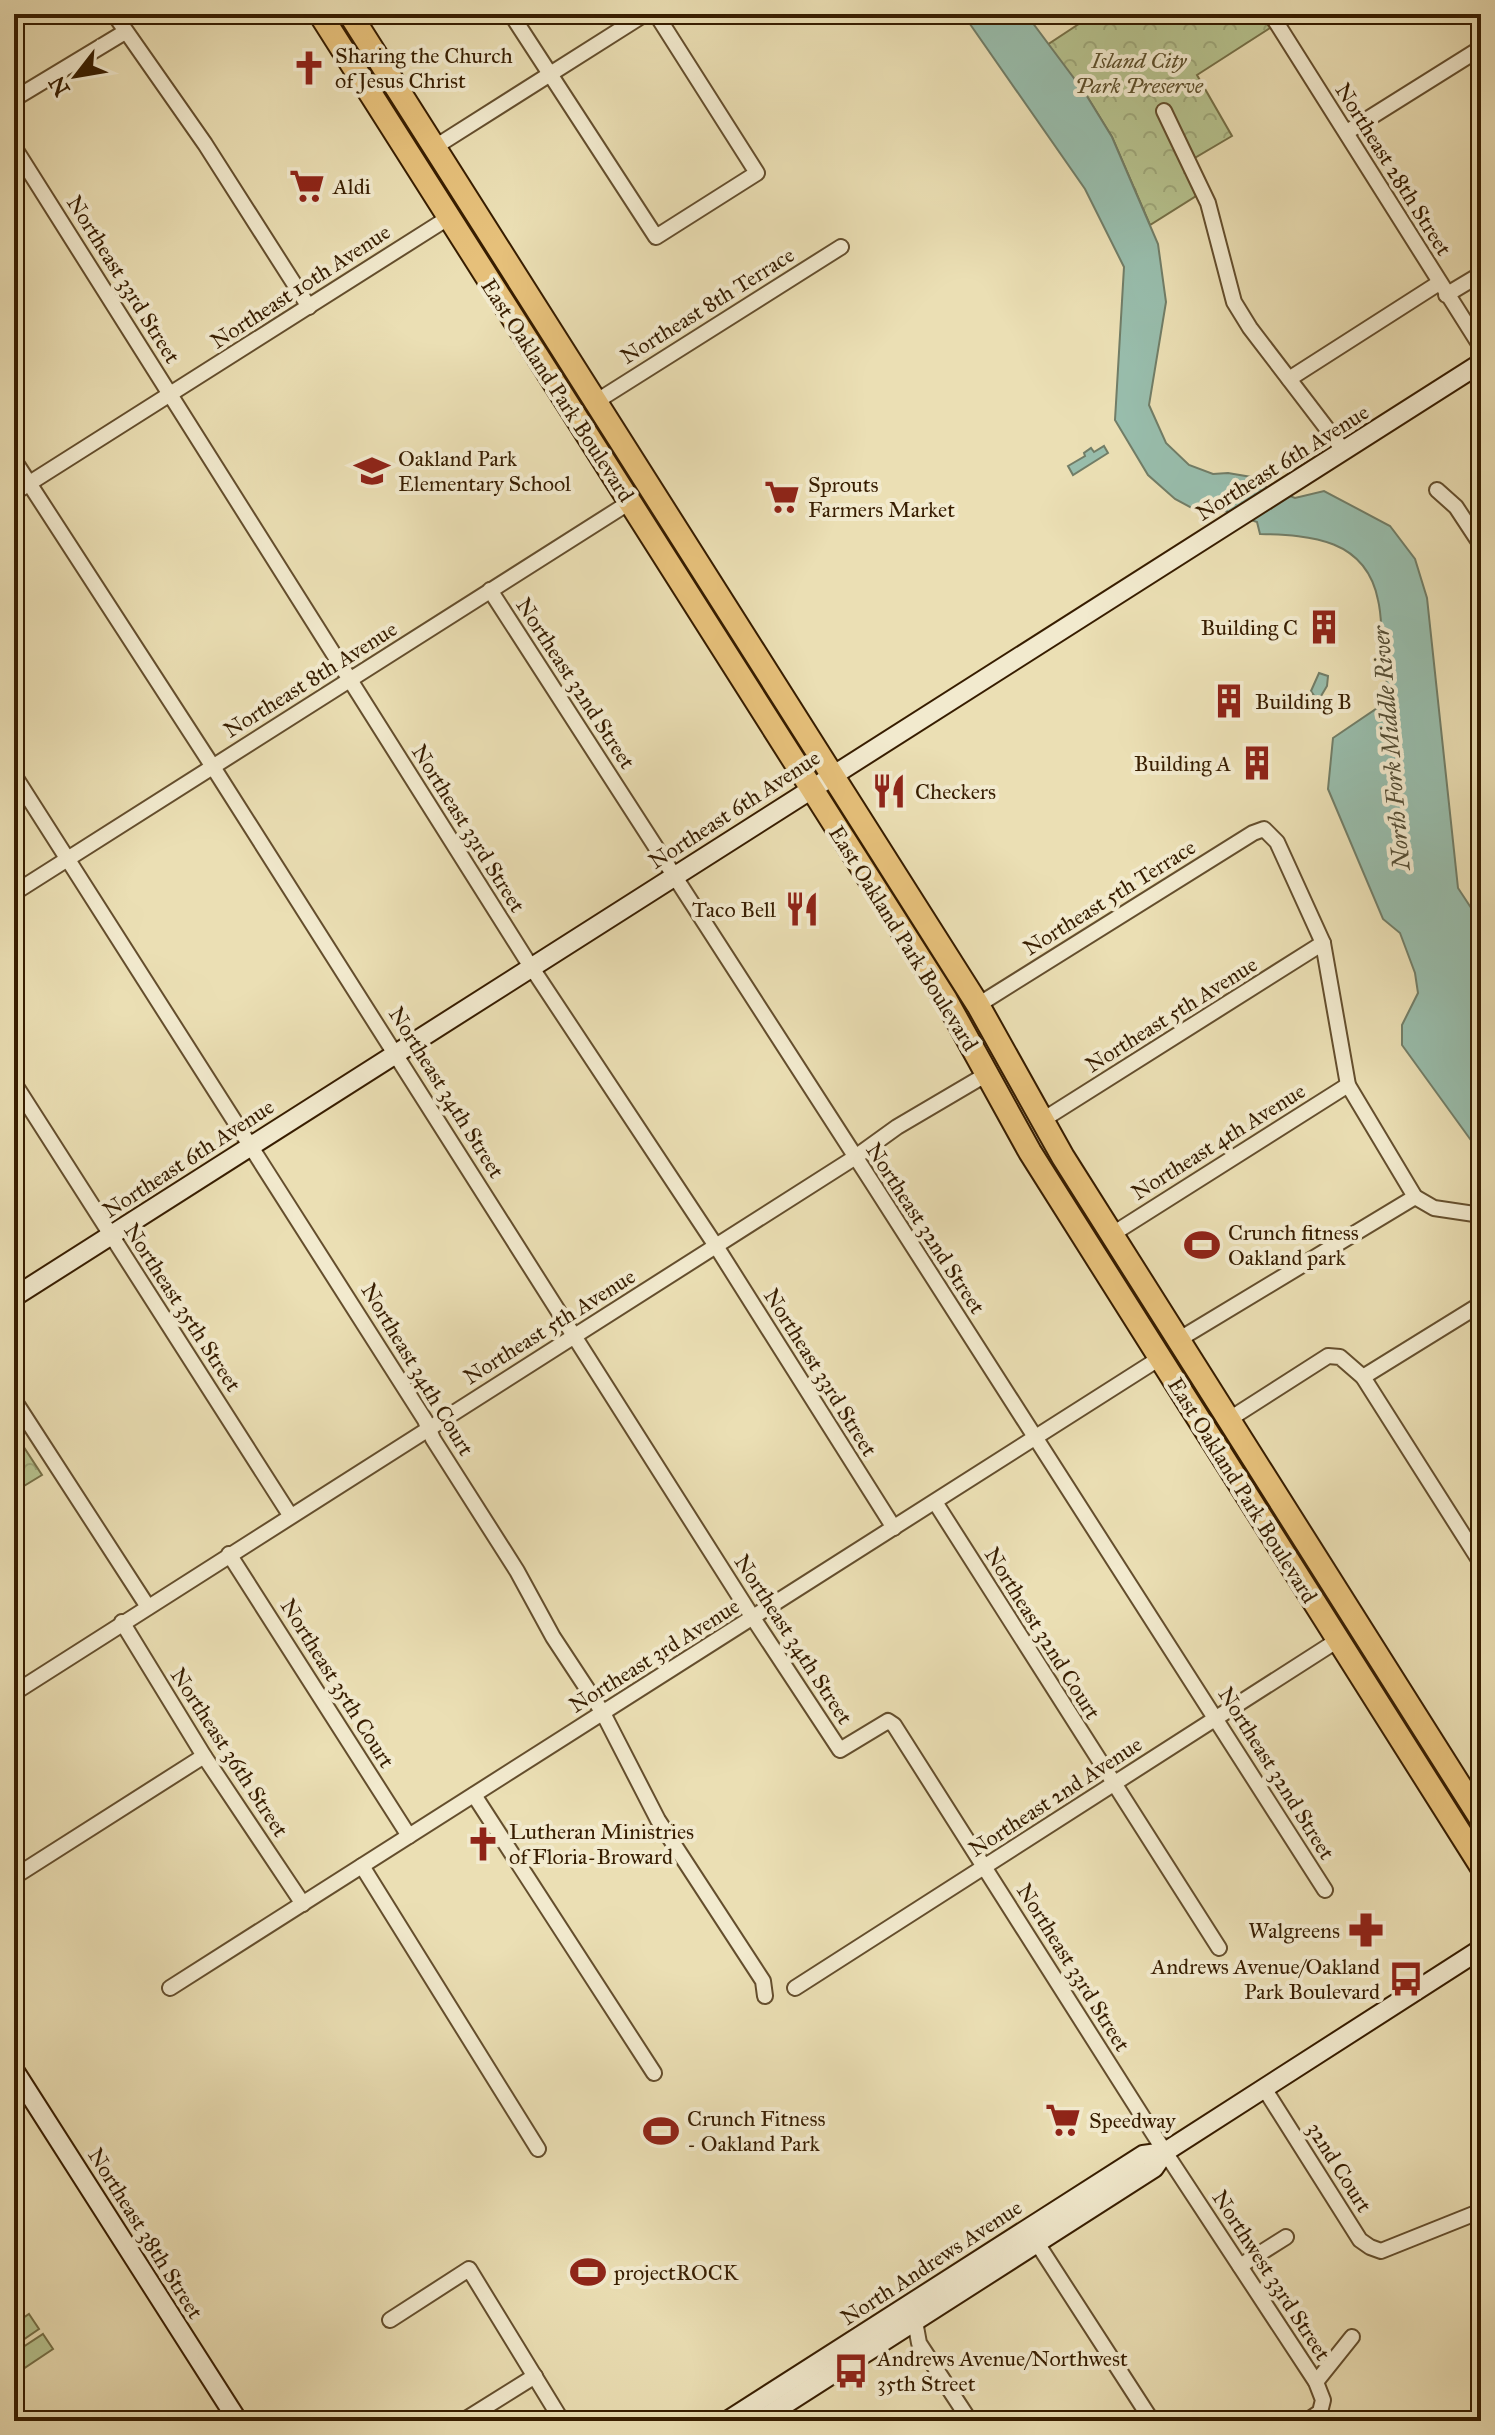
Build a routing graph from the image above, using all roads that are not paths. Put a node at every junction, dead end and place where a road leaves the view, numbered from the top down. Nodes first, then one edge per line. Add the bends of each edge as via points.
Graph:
1 (114, 14) edge
2 (320, 14) edge
3 (350, 14) edge
4 (511, 14) edge
5 (645, 14) edge
6 (656, 14) edge
7 (1271, 14) edge
8 (125, 32) junction
9 (333, 35) junction
10 (1481, 48) edge
11 (549, 75) junction
12 (14, 99) edge
13 (1164, 111) dead end
14 (1347, 132) junction
15 (14, 147) edge
16 (435, 147) junction
17 (448, 218) junction
18 (841, 247) dead end
19 (1481, 274) edge
20 (1443, 289) junction
21 (309, 307) junction
22 (538, 309) junction
23 (1481, 347) edge
24 (1481, 363) edge
25 (1289, 379) junction
26 (171, 395) junction
27 (566, 401) junction
28 (597, 401) junction
29 (597, 451) junction
30 (1344, 451) junction
31 (632, 456) junction
32 (14, 460) edge
33 (29, 484) junction
34 (1437, 490) dead end
35 (14, 493) edge
36 (630, 502) junction
37 (1476, 526) edge
38 (1481, 545) edge
39 (490, 590) junction
40 (350, 680) junction
41 (213, 767) junction
42 (834, 774) junction
43 (14, 775) edge
44 (812, 788) junction
45 (67, 860) junction
46 (674, 876) junction
47 (14, 893) edge
48 (1323, 943) junction
49 (532, 967) junction
50 (978, 1005) junction
51 (396, 1053) junction
52 (987, 1074) junction
53 (14, 1083) edge
54 (1348, 1085) junction
55 (1029, 1101) junction
56 (1041, 1121) junction
57 (250, 1146) junction
58 (854, 1158) junction
59 (1415, 1197) junction
60 (1481, 1215) edge
61 (1074, 1223) junction
62 (111, 1235) junction
63 (1111, 1235) junction
64 (716, 1246) junction
65 (14, 1297) edge
66 (1481, 1304) edge
67 (575, 1335) junction
68 (1178, 1340) junction
69 (1160, 1358) junction
70 (1199, 1374) junction
71 (1363, 1377) junction
72 (14, 1400) edge
73 (1228, 1420) junction
74 (428, 1429) junction
75 (1037, 1437) junction
76 (935, 1502) junction
77 (290, 1515) junction
78 (894, 1528) junction
79 (229, 1554) junction
80 (1284, 1555) junction
81 (1320, 1563) junction
82 (1481, 1563) edge
83 (148, 1607) junction
84 (753, 1618) junction
85 (122, 1622) junction
86 (1338, 1640) junction
87 (1381, 1660) junction
88 (14, 1693) edge
89 (603, 1713) junction
90 (1216, 1718) junction
91 (894, 1725) joint
92 (204, 1756) junction
93 (1112, 1784) junction
94 (474, 1795) junction
95 (1481, 1819) edge
96 (409, 1836) junction
97 (362, 1866) junction
98 (1481, 1866) edge
99 (985, 1868) junction
100 (14, 1877) edge
101 (1325, 1890) dead end
102 (303, 1904) junction
103 (1219, 1948) dead end
104 (1481, 1949) edge
105 (170, 1988) dead end
106 (795, 1988) dead end
107 (765, 1996) dead end
108 (654, 2073) dead end
109 (17, 2085) edge
110 (1264, 2088) junction
111 (538, 2149) dead end
112 (1165, 2152) junction
113 (1481, 2211) edge
114 (1286, 2237) dead end
115 (1037, 2243) junction
116 (1240, 2266) junction
117 (903, 2319) junction
118 (390, 2320) dead end
119 (1352, 2337) dead end
120 (535, 2376) junction
121 (1316, 2382) junction
122 (784, 2415) edge
123 (226, 2421) edge
124 (238, 2421) edge
125 (463, 2421) edge
126 (562, 2421) edge
127 (727, 2421) edge
128 (759, 2421) edge
129 (970, 2421) edge
130 (1152, 2421) edge
131 (1307, 2421) edge

1 - 8 street
2 - 9 main road, East Oakland Park Boulevard
3 - 16 main road, East Oakland Park Boulevard
4 - 11 street
5 - 11 street
6 - 11 street via 757,173 656,237
7 - 14 street, Northeast 28th Street
8 - 12 street
8 - 21 street via 205,144
9 - 16 main road via 352,44 416,143
9 - 17 main road, East Oakland Park Boulevard
10 - 14 street
11 - 16 street
13 - 25 street via 1208,203 1234,302
14 - 20 street, Northeast 28th Street
15 - 26 street, Northeast 33rd Street
16 - 22 main road, East Oakland Park Boulevard
17 - 21 street, Northeast 10th Avenue
17 - 22 main road via 470,224 516,294
17 - 27 main road, East Oakland Park Boulevard
18 - 28 street, Northeast 8th Terrace
19 - 20 street
20 - 23 street, Northeast 28th Street
20 - 25 street
21 - 26 street, Northeast 10th Avenue
22 - 28 main road, East Oakland Park Boulevard
24 - 30 street, Northeast 6th Avenue
25 - 30 street
26 - 33 street, Northeast 10th Avenue
26 - 40 street, Northeast 33rd Street
27 - 28 main road via 583,406
27 - 29 main road, East Oakland Park Boulevard
28 - 31 main road, East Oakland Park Boulevard
29 - 31 main road via 617,447
29 - 36 main road, East Oakland Park Boulevard
30 - 42 street, Northeast 6th Avenue
31 - 42 main road, East Oakland Park Boulevard
32 - 33 street, Northeast 34th Street
33 - 35 street, Northeast 10th Avenue
33 - 41 street, Northeast 34th Street
34 - 37 street
36 - 39 street, Northeast 8th Avenue
36 - 44 main road, East Oakland Park Boulevard
37 - 38 street
39 - 40 street, Northeast 8th Avenue
39 - 46 street, Northeast 32nd Street
40 - 41 street, Northeast 8th Avenue
40 - 49 street, Northeast 33rd Street
41 - 45 street, Northeast 8th Avenue
41 - 51 street, Northeast 34th Street
42 - 44 street, Northeast 6th Avenue
42 - 50 main road, East Oakland Park Boulevard
43 - 45 street, Northeast 34th Court
44 - 46 street, Northeast 6th Avenue
44 - 52 main road, East Oakland Park Boulevard
45 - 47 street, Northeast 8th Avenue
45 - 57 street, Northeast 34th Court
46 - 49 street, Northeast 6th Avenue
46 - 58 street, Northeast 32nd Street
48 - 50 street, Northeast 5th Terrace via 1277,842 1264,829
48 - 54 street
48 - 56 street, Northeast 5th Avenue
49 - 51 street, Northeast 6th Avenue
49 - 64 street, Northeast 33rd Street
50 - 55 main road, East Oakland Park Boulevard
51 - 57 street, Northeast 6th Avenue
51 - 67 street, Northeast 34th Street
52 - 55 main road via 1001,1076
52 - 58 street, Northeast 5th Avenue
52 - 61 main road, East Oakland Park Boulevard
53 - 62 street, Northeast 35th Street
54 - 59 street
54 - 63 street, Northeast 4th Avenue
55 - 56 main road, East Oakland Park Boulevard
56 - 63 main road, East Oakland Park Boulevard
57 - 62 street, Northeast 6th Avenue
57 - 74 street, Northeast 34th Court
58 - 64 street, Northeast 5th Avenue
58 - 75 street, Northeast 32nd Street
59 - 60 street via 1434,1208
59 - 68 street
61 - 63 main road
61 - 69 main road, East Oakland Park Boulevard
62 - 65 street, Northeast 6th Avenue
62 - 77 street, Northeast 35th Street
63 - 68 main road, East Oakland Park Boulevard
64 - 67 street, Northeast 5th Avenue
64 - 78 street, Northeast 33rd Street
66 - 71 street
67 - 74 street, Northeast 5th Avenue
67 - 84 street, Northeast 34th Street
68 - 70 main road, East Oakland Park Boulevard
69 - 70 main road via 1178,1359
69 - 75 street, Northeast 3rd Avenue
69 - 80 main road, East Oakland Park Boulevard
70 - 73 main road, East Oakland Park Boulevard
71 - 73 street via 1340,1357 1328,1356
71 - 82 street
72 - 83 street
73 - 81 main road, East Oakland Park Boulevard
74 - 77 street, Northeast 5th Avenue
74 - 89 street, Northeast 34th Court
75 - 76 street, Northeast 3rd Avenue
75 - 90 street, Northeast 32nd Street
76 - 78 street, Northeast 3rd Avenue
76 - 93 street, Northeast 32nd Court
77 - 79 street, Northeast 5th Avenue
78 - 84 street, Northeast 3rd Avenue
79 - 83 street, Northeast 5th Avenue
79 - 96 street, Northeast 35th Court
80 - 81 main road via 1301,1564
80 - 86 main road, East Oakland Park Boulevard
81 - 87 main road, East Oakland Park Boulevard
83 - 85 street, Northeast 5th Avenue
84 - 89 street, Northeast 3rd Avenue
84 - 91 street, Northeast 34th Street via 840,1750 877,1725
85 - 88 street, Northeast 5th Avenue
85 - 92 street, Northeast 36th Street
86 - 87 main road via 1357,1641
86 - 90 street, Northeast 2nd Avenue
86 - 98 main road, East Oakland Park Boulevard
87 - 95 main road, East Oakland Park Boulevard
89 - 94 street, Northeast 3rd Avenue
89 - 107 street, Northeast 34th Court via 658,1820 763,1981
90 - 93 street, Northeast 2nd Avenue
90 - 101 street, Northeast 32nd Street
91 - 99 street, Northeast 33rd Street
92 - 100 street
92 - 102 street, Northeast 36th Street
93 - 99 street, Northeast 2nd Avenue
93 - 103 street, Northeast 32nd Court
94 - 96 street, Northeast 3rd Avenue
94 - 108 street
96 - 97 street, Northeast 3rd Avenue
97 - 102 street, Northeast 3rd Avenue
97 - 111 street
99 - 106 street, Northeast 2nd Avenue
99 - 112 street, Northeast 33rd Street
102 - 105 street, Northeast 3rd Avenue
104 - 110 street, North Andrews Avenue
109 - 123 street, Northeast 38th Street
109 - 124 street, Northeast 38th Street
110 - 112 street, North Andrews Avenue
110 - 113 street, 32nd Court via 1360,2240 1370,2247 1381,2251
112 - 115 street, North Andrews Avenue via 1154,2168
112 - 116 street, Northwest 33rd Street
112 - 117 street, North Andrews Avenue via 1143,2155
114 - 116 street
115 - 117 street, North Andrews Avenue
115 - 130 street
116 - 121 street, Northwest 33rd Street
117 - 122 street, North Andrews Avenue
117 - 127 street, North Andrews Avenue
117 - 129 street
118 - 120 street via 469,2269
119 - 121 street
120 - 125 street
120 - 126 street
121 - 131 street, Northwest 33rd Street via 1323,2400 1320,2412
122 - 128 street, North Andrews Avenue

